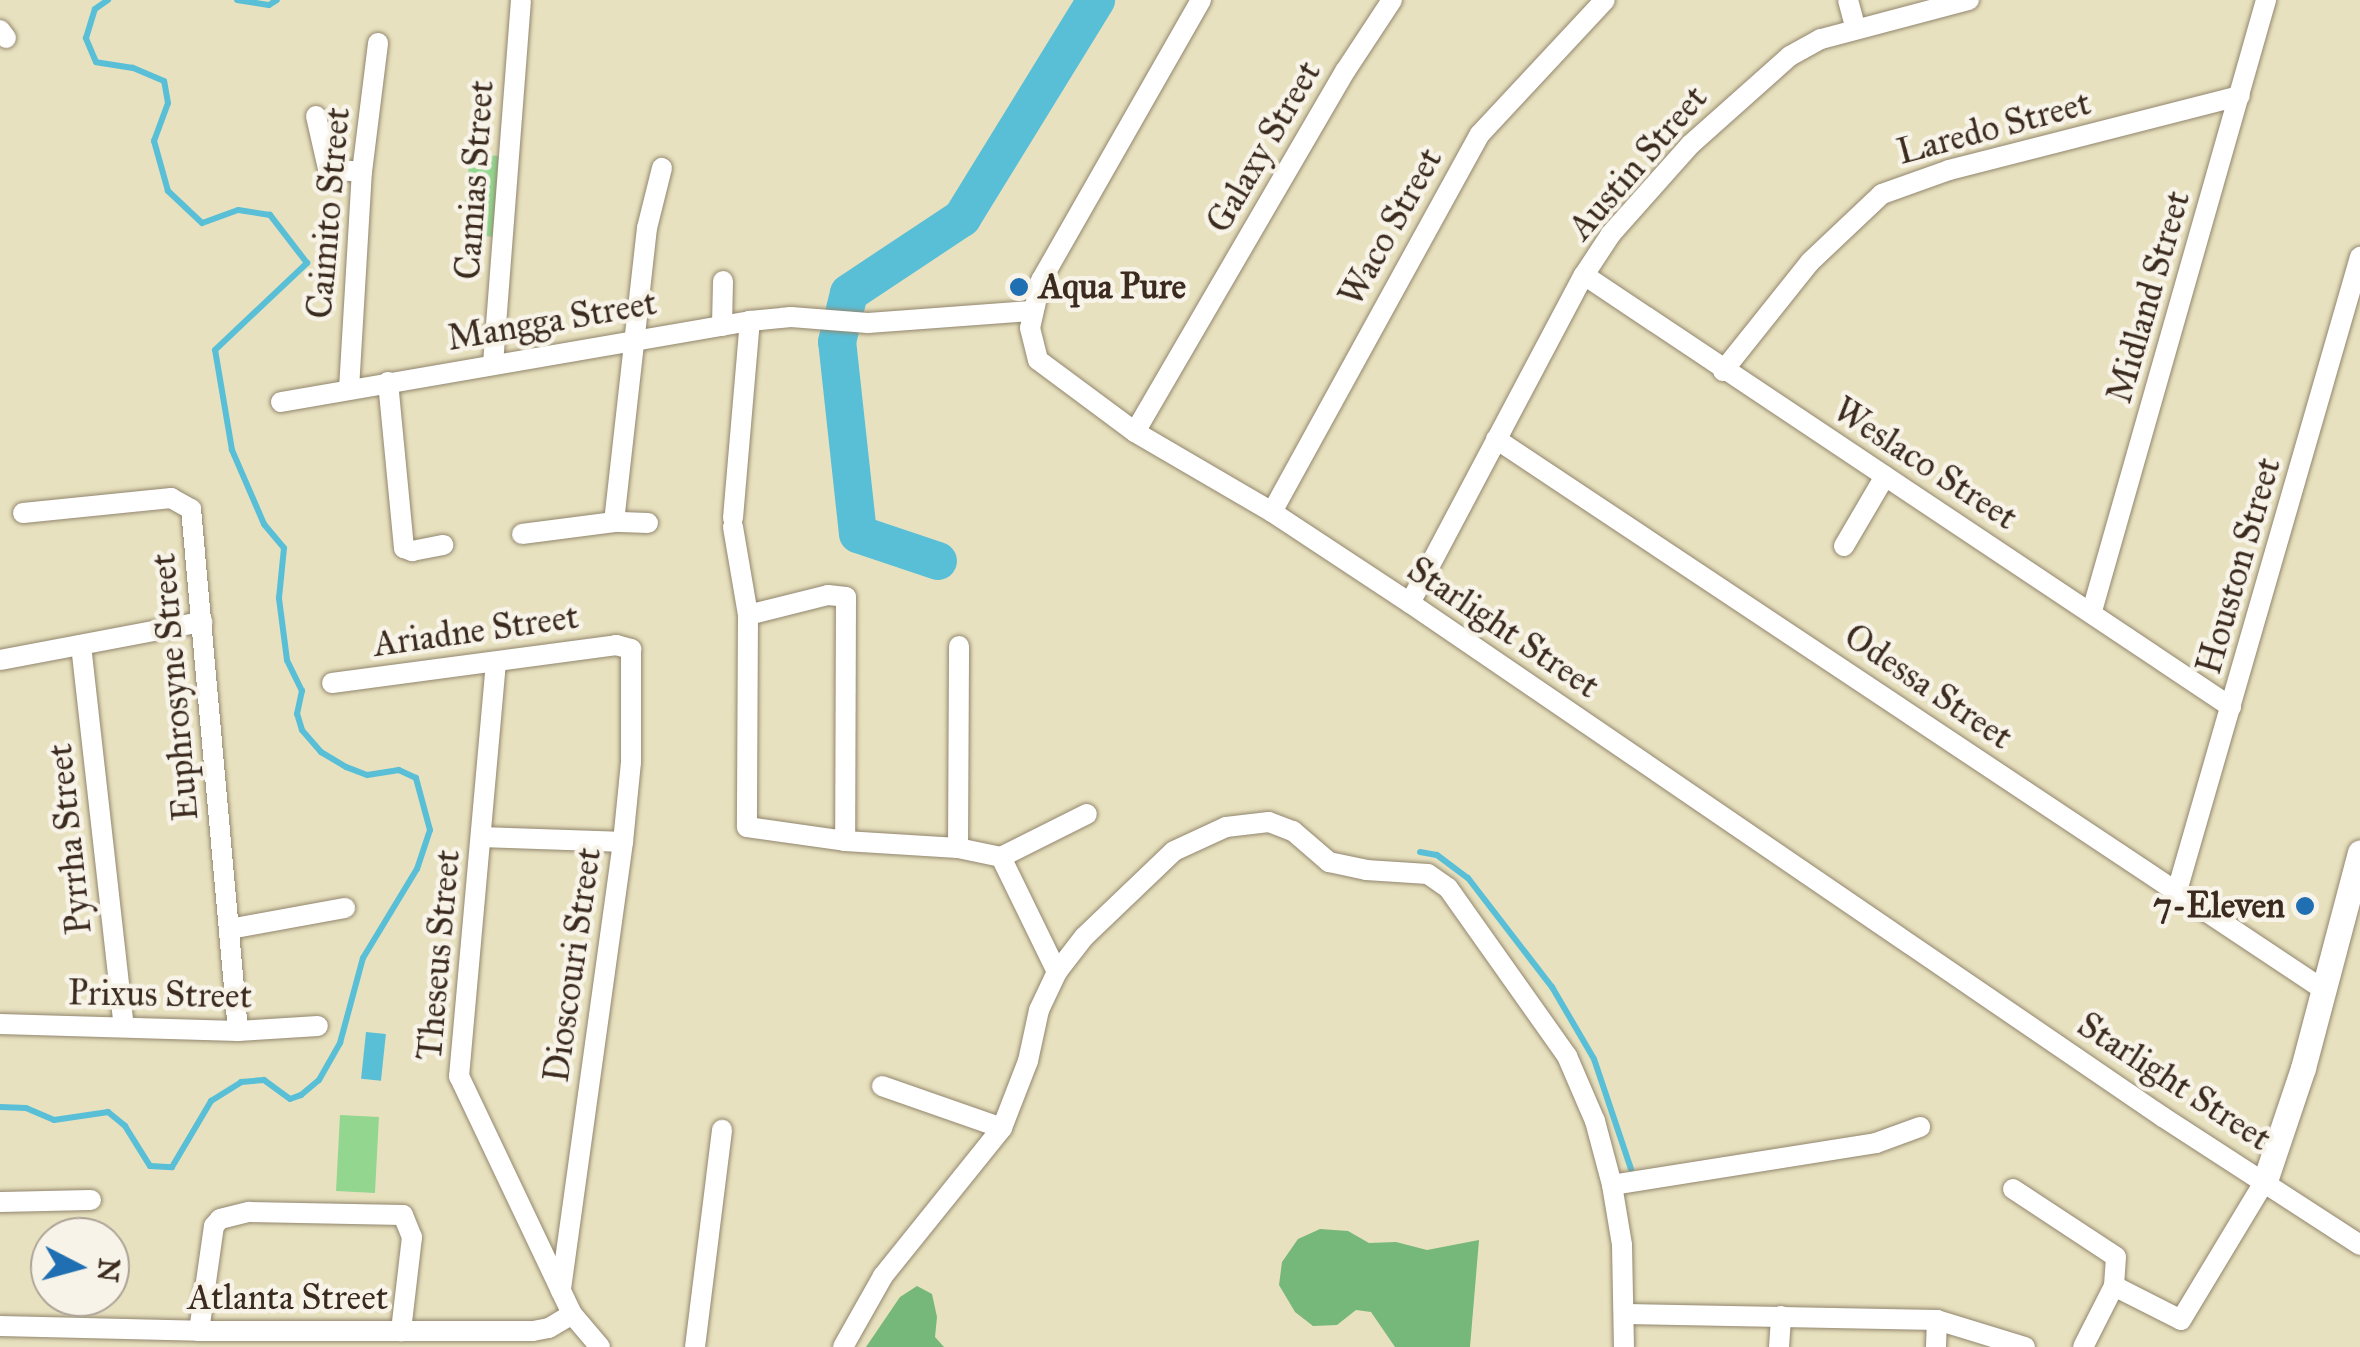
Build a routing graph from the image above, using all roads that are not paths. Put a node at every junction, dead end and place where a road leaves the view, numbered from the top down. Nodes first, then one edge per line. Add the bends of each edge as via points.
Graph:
1 (521, 0) edge
2 (1201, 0) edge
3 (1392, 0) edge
4 (1605, 0) edge
5 (1848, 0) edge
6 (1969, 0) edge
7 (2266, 0) edge
8 (1854, 27) junction
9 (378, 43) dead end
10 (2240, 96) junction
11 (316, 116) dead end
12 (662, 168) dead end
13 (362, 172) junction
14 (2360, 257) edge
15 (1584, 275) junction
16 (723, 281) dead end
17 (1032, 312) junction
18 (750, 321) junction
19 (722, 326) junction
20 (636, 340) junction
21 (494, 364) junction
22 (1722, 371) junction
23 (388, 382) junction
24 (348, 389) junction
25 (281, 402) dead end
26 (1135, 432) junction
27 (1496, 438) junction
28 (1885, 476) junction
29 (1272, 512) junction
30 (23, 513) dead end
31 (614, 522) junction
32 (648, 523) dead end
33 (522, 534) dead end
34 (444, 545) dead end
35 (1844, 546) dead end
36 (1410, 603) junction
37 (2092, 610) junction
38 (748, 616) junction
39 (202, 622) junction
40 (81, 645) junction
41 (959, 646) dead end
42 (630, 647) joint
43 (0, 660) edge
44 (496, 662) junction
45 (332, 684) dead end
46 (2231, 707) junction
47 (1086, 814) dead end
48 (483, 837) junction
49 (844, 841) junction
50 (623, 842) junction
51 (958, 848) junction
52 (2360, 852) edge
53 (1001, 857) junction
54 (2177, 892) junction
55 (344, 908) dead end
56 (229, 929) junction
57 (1057, 972) junction
58 (2324, 990) junction
59 (0, 1024) edge
60 (124, 1026) junction
61 (318, 1026) dead end
62 (238, 1031) junction
63 (882, 1086) dead end
64 (1920, 1127) dead end
65 (1002, 1128) junction
66 (722, 1130) dead end
67 (2266, 1181) junction
68 (1612, 1185) junction
69 (2014, 1189) dead end
70 (90, 1200) dead end
71 (0, 1202) edge
72 (2360, 1245) edge
73 (2114, 1286) junction
74 (560, 1292) junction
75 (572, 1314) junction
76 (1626, 1314) junction
77 (1781, 1316) junction
78 (1938, 1320) junction
79 (0, 1326) edge
80 (402, 1331) junction
81 (199, 1332) junction
82 (600, 1347) edge
83 (694, 1347) edge
84 (844, 1347) edge
85 (1624, 1347) edge
86 (1779, 1347) edge
87 (1936, 1347) edge
88 (2025, 1347) edge
89 (2083, 1347) edge

1 - 21 street, Camias Street
2 - 17 street, Starlight Street via 1040,280
3 - 26 street, Galaxy Street
4 - 29 street, Waco Street via 1480,134
5 - 8 street
6 - 8 street, Austin Street
7 - 10 street, Midland Street
8 - 15 street, Austin Street via 1790,56 1728,107 1648,190
9 - 13 street, Caimito Street
10 - 22 street, Laredo Street via 1949,170 1882,194 1810,262
10 - 37 street, Midland Street
11 - 13 street via 328,169
12 - 20 street via 647,228
13 - 24 street, Caimito Street
14 - 46 street, Houston Street
15 - 22 street, Weslaco Street
15 - 27 street, Austin Street
16 - 19 street
17 - 18 street, Mangga Street
17 - 26 street, Starlight Street via 1038,360
18 - 19 street, Mangga Street
18 - 38 street via 733,522
19 - 20 street, Mangga Street
20 - 21 street, Mangga Street
20 - 31 street
21 - 23 street, Mangga Street
22 - 28 street, Weslaco Street
23 - 24 street, Mangga Street
23 - 34 street via 404,548
24 - 25 street, Mangga Street
26 - 29 street, Starlight Street
27 - 36 street, Austin Street
27 - 54 street, Odessa Street
28 - 35 street
28 - 37 street, Weslaco Street
29 - 36 street, Starlight Street
30 - 39 street, Euphrosyne Street via 183,501 191,509
31 - 32 street
31 - 33 street
36 - 67 street, Starlight Street
37 - 46 street, Weslaco Street
38 - 49 street via 746,825
38 - 49 street via 828,595 846,597
39 - 40 street
39 - 56 street, Euphrosyne Street
40 - 43 street
40 - 60 street, Pyrrha Street
41 - 51 street
42 - 44 street, Ariadne Street
42 - 50 street, Dioscouri Street via 631,762
44 - 45 street, Ariadne Street
44 - 48 street, Theseus Street
46 - 54 street, Houston Street
47 - 53 street
48 - 50 street
48 - 74 street, Theseus Street via 459,1076
49 - 51 street
50 - 74 street, Dioscouri Street
51 - 53 street
52 - 58 street
53 - 57 street
54 - 58 street, Odessa Street
55 - 56 street
56 - 62 street, Euphrosyne Street
57 - 65 street
57 - 68 street via 1174,851 1226,827 1282,824 1342,866 1428,874 1448,888 1567,1056
58 - 67 street
59 - 60 street, Prixus Street
60 - 62 street, Prixus Street
61 - 62 street, Prixus Street
63 - 65 street
64 - 68 street via 1876,1143
65 - 84 street via 884,1276
66 - 83 street
67 - 72 street, Starlight Street
67 - 73 street via 2181,1320
68 - 76 street
69 - 73 street via 2112,1252
70 - 71 street
73 - 89 street
74 - 75 street, Theseus Street
75 - 80 street, Atlanta Street via 533,1331
75 - 82 street, Theseus Street
76 - 77 street
76 - 85 street
77 - 78 street
77 - 86 street
78 - 87 street
78 - 88 street
79 - 81 street, Atlanta Street
80 - 81 street, Atlanta Street
80 - 81 street via 412,1237 403,1216 250,1212 214,1226

